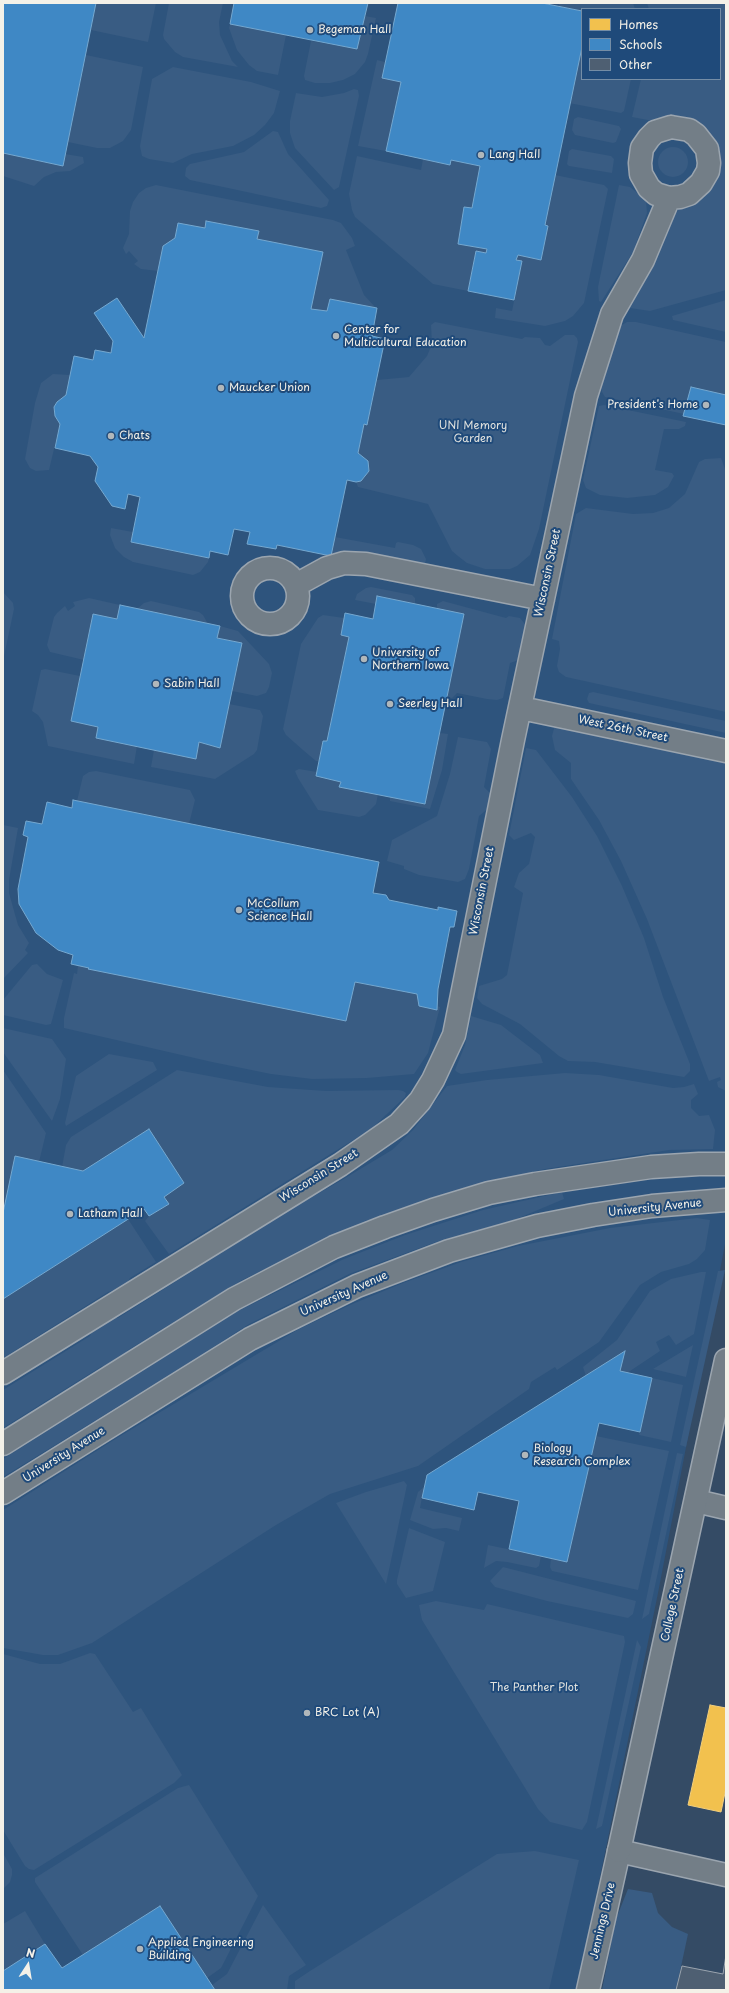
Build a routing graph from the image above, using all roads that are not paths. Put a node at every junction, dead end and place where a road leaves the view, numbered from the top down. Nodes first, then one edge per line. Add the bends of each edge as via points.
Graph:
1 (668, 198) dead end
2 (296, 585) dead end
3 (543, 599) junction
4 (521, 708) junction
5 (726, 750) edge
6 (726, 1164) edge
7 (726, 1200) edge
8 (726, 1360) edge
9 (3, 1374) edge
10 (3, 1444) edge
11 (3, 1493) edge
12 (696, 1501) junction
13 (726, 1508) edge
14 (619, 1851) junction
15 (726, 1875) edge
16 (588, 1990) edge

1 - 3 street, Wisconsin Street via 643,260 612,314 586,396
2 - 3 street via 327,568 344,563 366,564
3 - 4 street, Wisconsin Street
4 - 5 street, West 26th Street
4 - 9 street, Wisconsin Street via 454,1035 420,1101 399,1124 340,1164
6 - 10 street via 651,1167 535,1184 489,1193 385,1227 334,1247 234,1299
7 - 11 street, University Avenue via 637,1208 537,1226 449,1251 364,1283 250,1339
8 - 12 street, College Street
12 - 13 street
12 - 14 street, College Street
14 - 15 street
14 - 16 street, Jennings Drive

